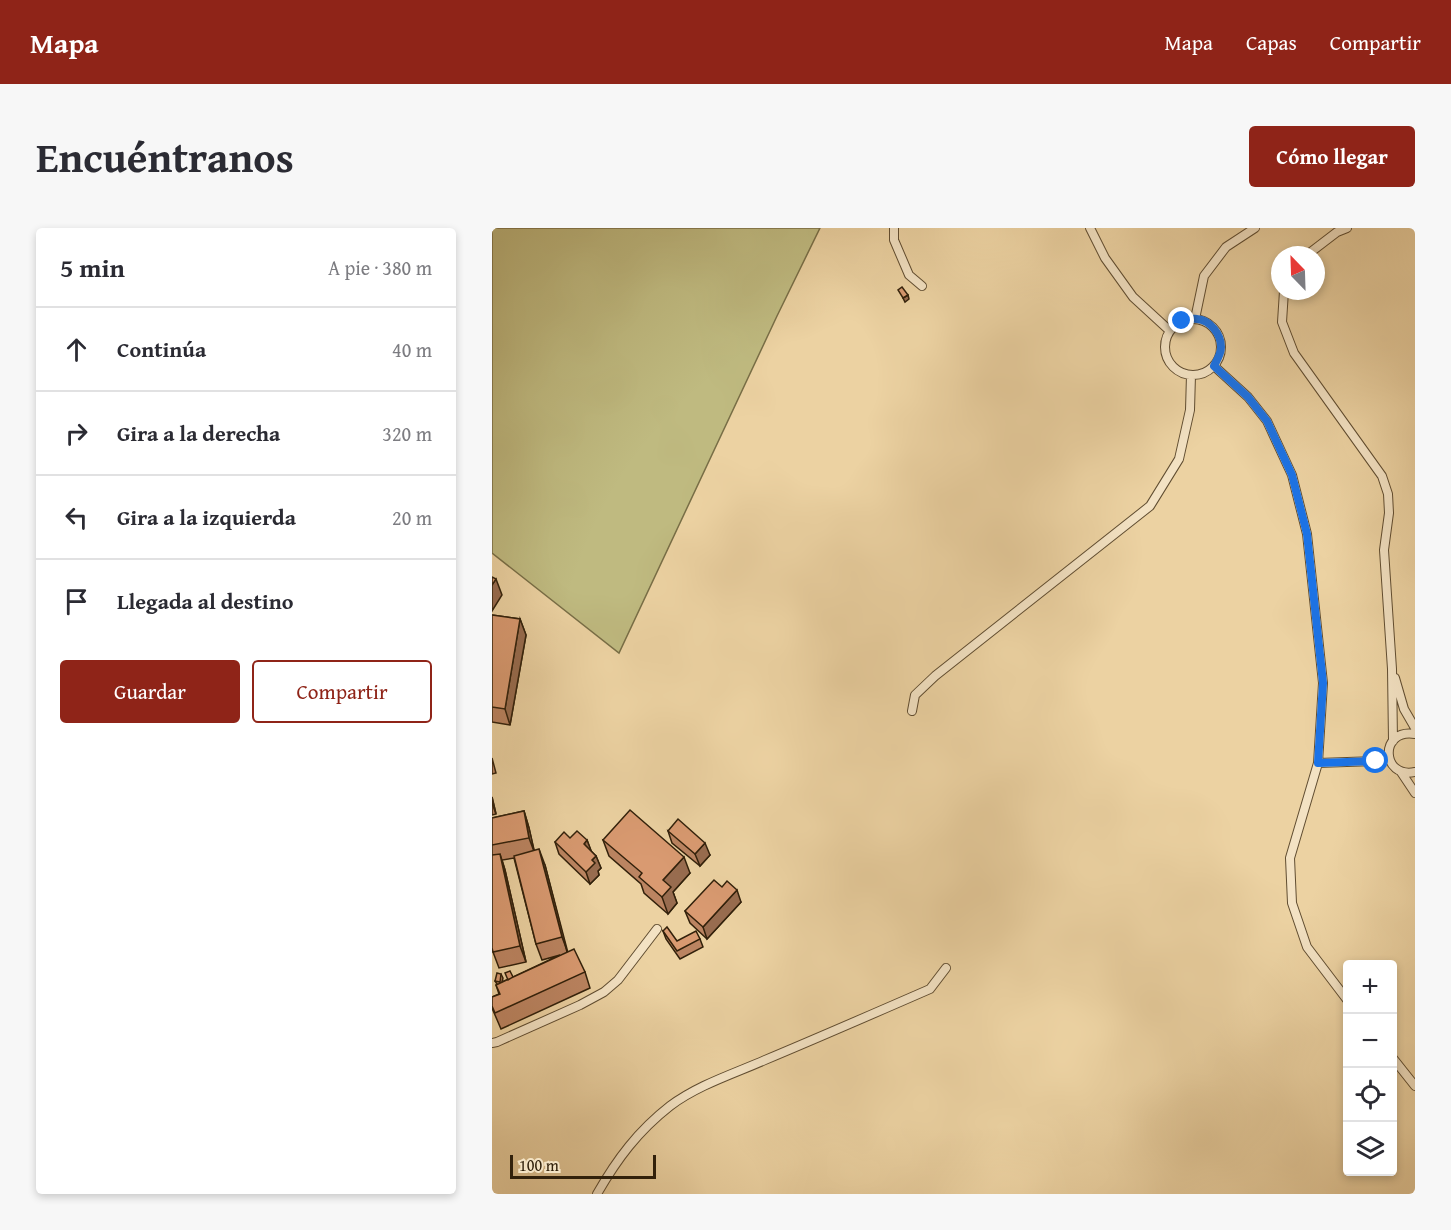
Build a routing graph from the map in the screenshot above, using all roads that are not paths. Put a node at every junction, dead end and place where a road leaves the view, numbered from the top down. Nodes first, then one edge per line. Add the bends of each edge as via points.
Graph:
1 (894, 228) edge
2 (1090, 228) edge
3 (1255, 228) edge
4 (1347, 228) edge
5 (1319, 246) edge
6 (922, 286) dead end
7 (1283, 300) edge
8 (1196, 319) junction
9 (1170, 331) junction
10 (1214, 366) junction
11 (1191, 375) junction
12 (1392, 669) junction
13 (912, 711) dead end
14 (1415, 728) edge
15 (1415, 734) edge
16 (1392, 741) junction
17 (1389, 756) junction
18 (1318, 763) junction
19 (1401, 772) junction
20 (1415, 772) edge
21 (1415, 793) edge
22 (657, 929) dead end
23 (946, 968) dead end
24 (1343, 996) edge
25 (492, 1043) edge
26 (1397, 1064) edge
27 (1415, 1086) edge
28 (597, 1194) edge

1 - 6 street via 894,240 909,275
2 - 9 street via 1105,258 1133,297
3 - 8 street via 1226,247 1204,276
4 - 5 street
7 - 12 street via 1282,322 1294,353 1382,476 1388,494 1384,550
8 - 9 street via 1182,321
8 - 10 street via 1212,326 1219,336 1221,347
9 - 11 street via 1165,344 1167,358 1172,366
10 - 11 street
10 - 18 street via 1267,421 1292,475 1307,534 1323,683
11 - 13 street via 1190,410 1179,459 1150,506 935,676 915,695
12 - 14 street via 1404,709
12 - 16 street
15 - 16 street via 1402,734
16 - 17 street
17 - 18 street via 1376,761
17 - 19 street
18 - 24 street via 1290,858 1292,903 1307,947
19 - 20 street
19 - 21 street
22 - 25 street via 604,992
23 - 28 street via 930,989 720,1079 670,1106 642,1130 613,1166
26 - 27 street

